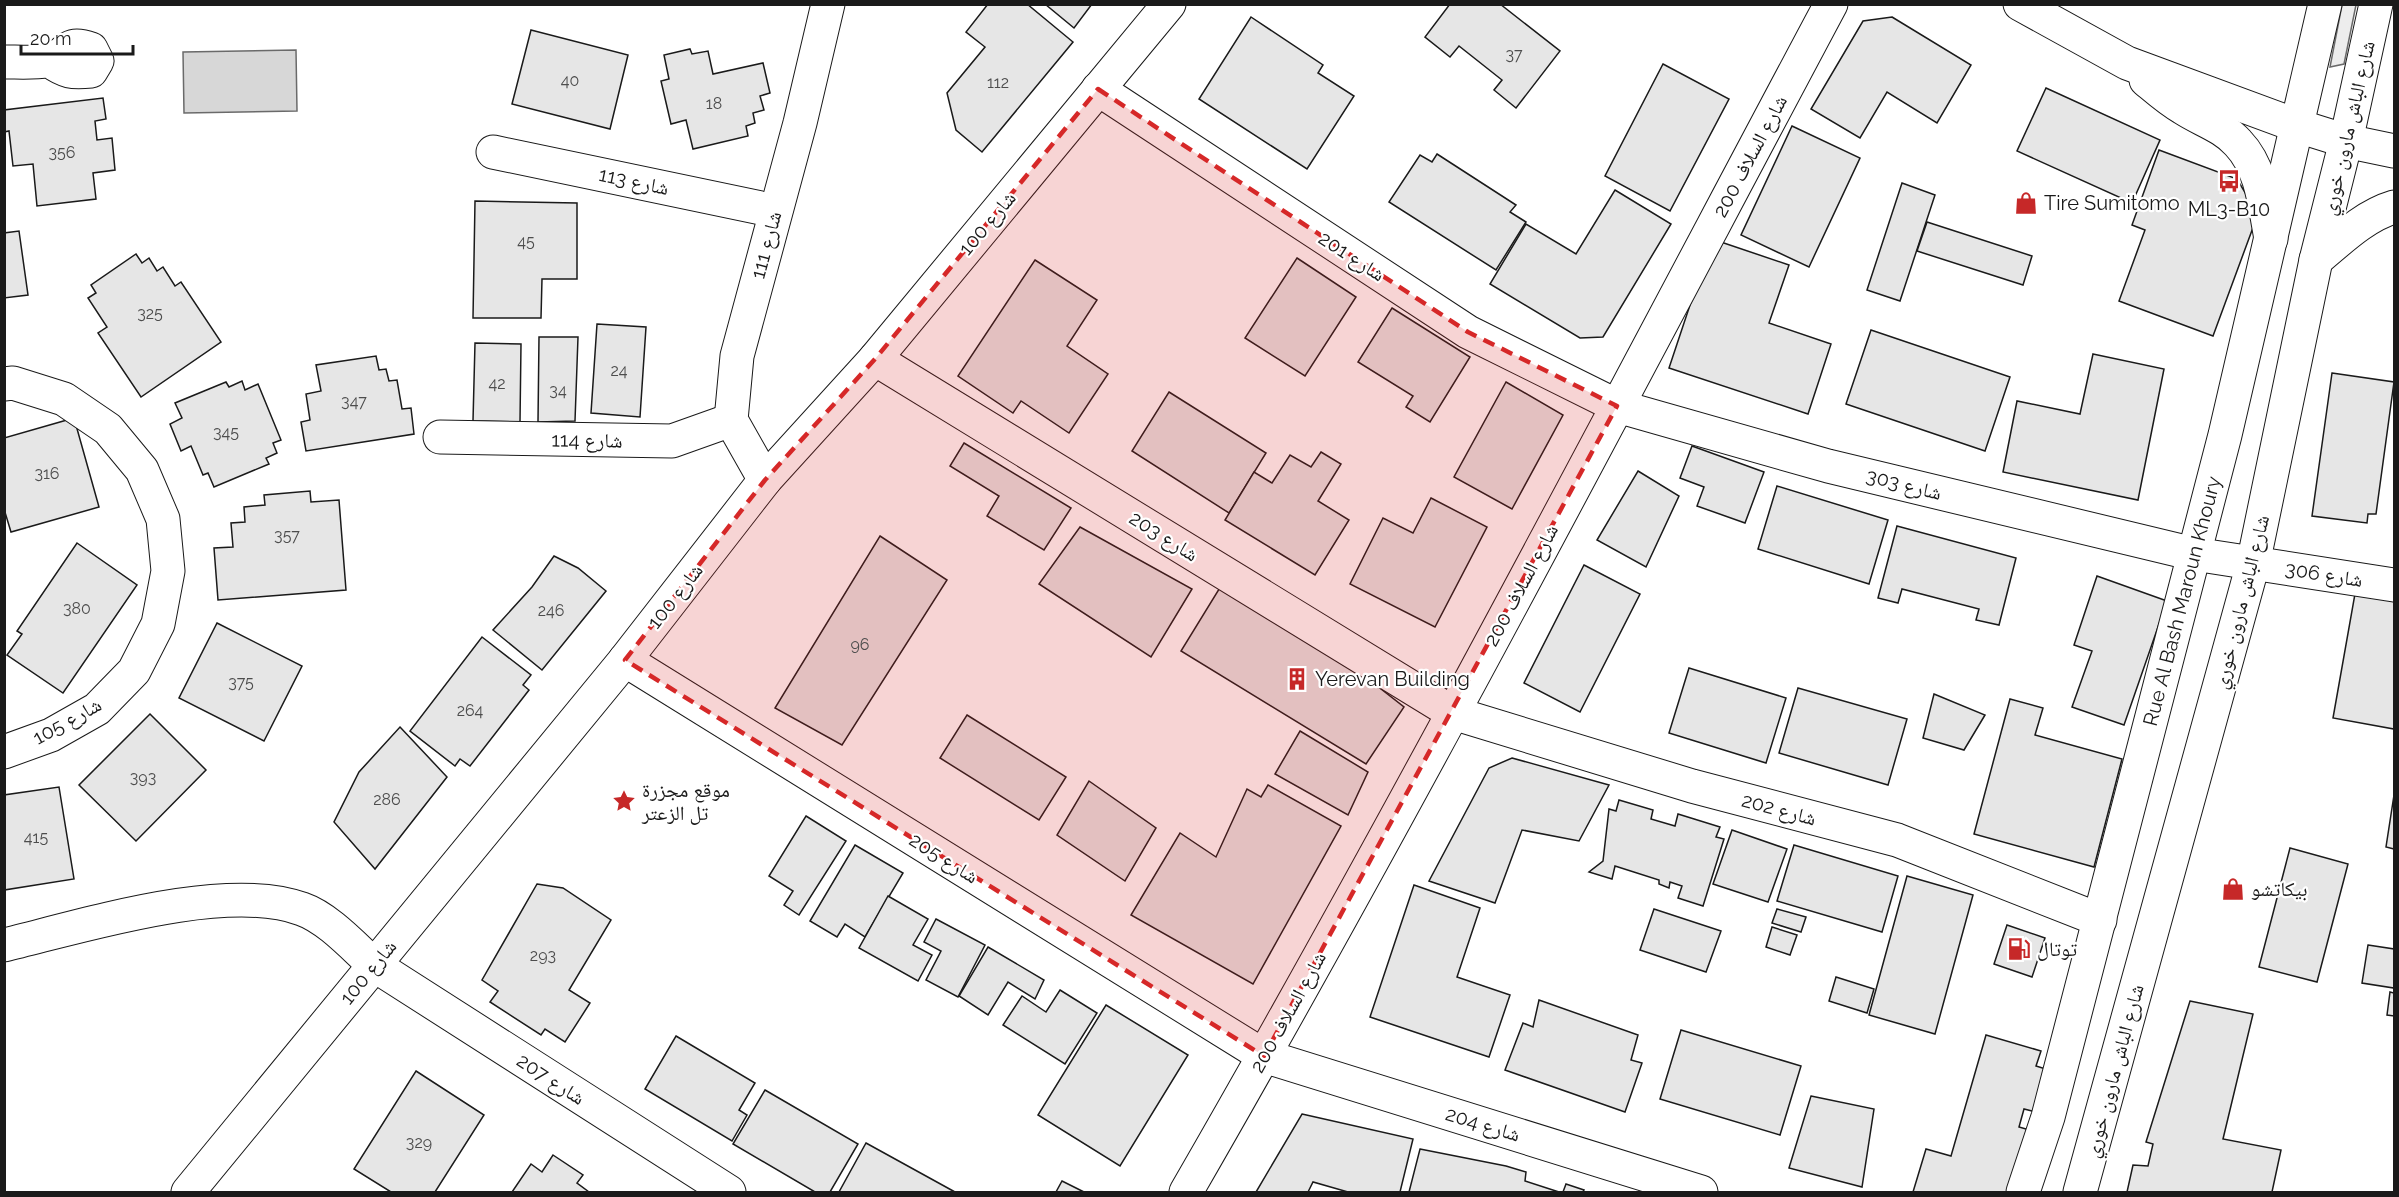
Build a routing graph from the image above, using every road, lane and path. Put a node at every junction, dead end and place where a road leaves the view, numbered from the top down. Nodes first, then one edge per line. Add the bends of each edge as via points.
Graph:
1 (828, 4) edge
2 (1169, 4) edge
3 (1831, 4) edge
4 (2020, 4) edge
5 (2325, 4) edge
6 (2376, 4) edge
7 (50, 61) dead end
8 (4, 62) edge
9 (2127, 63) junction
10 (1098, 89) junction
11 (2298, 126) junction
12 (2346, 141) junction
13 (2394, 151) edge
14 (493, 152) dead end
15 (2394, 207) edge
16 (775, 211) junction
17 (2271, 239) junction
18 (2316, 260) junction
19 (875, 359) junction
20 (4, 384) edge
21 (1617, 406) junction
22 (731, 420) junction
23 (440, 437) dead end
24 (765, 480) junction
25 (2194, 554) junction
26 (2253, 564) junction
27 (2394, 585) edge
28 (625, 660) junction
29 (1453, 713) junction
30 (4, 752) edge
31 (2100, 920) junction
32 (4, 945) edge
33 (374, 965) junction
34 (1264, 1056) junction
35 (715, 1189) edge
36 (188, 1192) edge
37 (1186, 1192) edge
38 (1701, 1192) edge
39 (2024, 1192) edge
40 (2080, 1192) edge

1 - 16 main road, شارع 111
2 - 10 main road, شارع 100
3 - 21 main road, 200 شارع السلاف
4 - 9 main road
5 - 11 main road, Rue Al Bash Maroun Khoury
6 - 12 main road, شارع الباش مارون خوري
7 - 8 main road
9 - 11 main road
9 - 17 main road via 2167,98 2238,142 2256,171
10 - 19 main road, شارع 100
10 - 21 main road, شارع 201 via 1468,332
11 - 12 main road
11 - 17 main road, Rue Al Bash Maroun Khoury
12 - 13 main road
12 - 18 main road, شارع الباش مارون خوري
14 - 16 main road, شارع 113
15 - 18 main road via 2362,223
16 - 22 main road, شارع 111 via 737,356
17 - 25 main road, Rue Al Bash Maroun Khoury
18 - 26 main road, شارع الباش مارون خوري
19 - 24 main road, شارع 100
19 - 29 main road, شارع 203
20 - 30 main road, شارع 105 via 13,383 64,399 108,429 142,470 163,519 168,571 158,624 134,671 98,709 51,735
21 - 25 main road, شارع 303 via 1828,466
21 - 29 main road, 200 شارع السلاف
22 - 23 main road, شارع 114 via 672,441
22 - 24 main road
24 - 28 main road, شارع 100
25 - 26 main road, شارع 303
25 - 31 main road, Rue Al Bash Maroun Khoury
26 - 27 main road, شارع 306
26 - 40 main road, شارع الباش مارون خوري
28 - 33 main road, شارع 100
28 - 34 main road, شارع 205
29 - 31 main road, شارع 202 via 1692,786 1897,840
29 - 34 main road, 200 شارع السلاف
31 - 39 main road, Rue Al Bash Maroun Khoury
32 - 33 main road, شارع 207 via 141,912 257,899 303,909 335,929
33 - 35 main road, شارع 207
33 - 36 main road, شارع 100
34 - 37 main road, 200 شارع السلاف
34 - 38 main road, شارع 204

